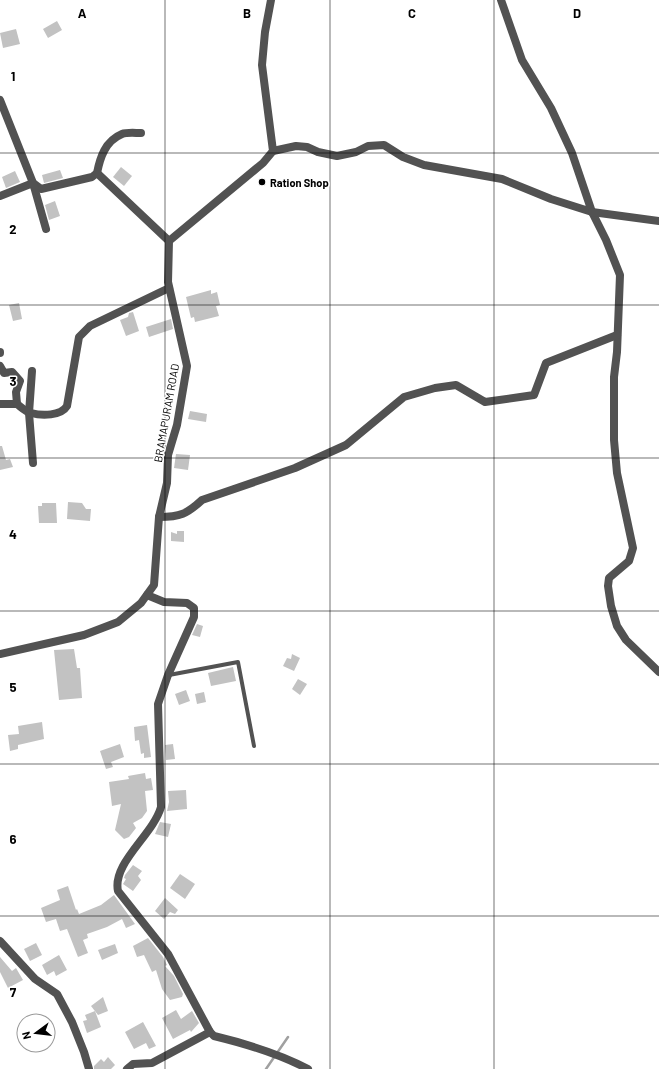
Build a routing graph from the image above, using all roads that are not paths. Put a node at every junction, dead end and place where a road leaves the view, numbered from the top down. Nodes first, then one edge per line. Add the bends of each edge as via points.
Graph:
1 (271, 0) edge
2 (501, 0) edge
3 (0, 100) edge
4 (141, 133) dead end
5 (273, 151) junction
6 (97, 173) junction
7 (33, 183) junction
8 (0, 196) edge
9 (592, 212) junction
10 (659, 221) edge
11 (46, 229) dead end
12 (169, 241) junction
13 (169, 288) junction
14 (617, 335) junction
15 (0, 366) edge
16 (32, 371) dead end
17 (0, 404) edge
18 (17, 404) junction
19 (30, 413) junction
20 (33, 463) dead end
21 (159, 517) junction
22 (147, 595) junction
23 (0, 654) edge
24 (659, 672) edge
25 (168, 675) junction
26 (254, 746) dead end
27 (0, 941) edge
28 (210, 1032) junction
29 (89, 1069) edge
30 (127, 1069) edge
31 (308, 1069) edge

1 - 5 street via 262,64
2 - 9 street via 522,60 552,108 572,153
3 - 7 street
4 - 6 street via 122,134 111,141 100,155
5 - 9 street via 296,146 338,156 368,146 384,145 403,157 424,165 502,178 551,199
5 - 12 street via 263,163
6 - 7 street via 92,177 61,186 41,189
6 - 12 street
7 - 8 street
7 - 11 street
9 - 10 street
9 - 14 street via 620,275
12 - 13 street, BRAMAPURAM ROAD
13 - 19 street via 90,326 79,337 65,409 55,414
13 - 21 street, BRAMAPURAM ROAD via 187,366 177,425 168,455 168,484
14 - 21 street via 546,363 534,395 485,402 456,385 404,397 346,445 321,458 202,500 189,512 176,517
14 - 24 street via 614,440 617,473 633,548 629,561 609,578 608,586 617,626 626,640
15 - 18 street via 4,373 12,372 20,381 16,392
16 - 19 street
17 - 18 street
18 - 19 street
19 - 20 street
21 - 22 street, BRAMAPURAM ROAD via 154,585
22 - 23 street, BRAMAPURAM ROAD via 118,622 91,633
22 - 25 street via 164,602 187,603 194,608 194,617
25 - 26 lane via 238,662
25 - 28 street via 157,714 161,807 158,818 125,862 116,880 118,892 168,954
27 - 29 street via 35,979 57,994 72,1022
28 - 30 street via 152,1063 133,1064
28 - 31 street via 214,1036 287,1058

